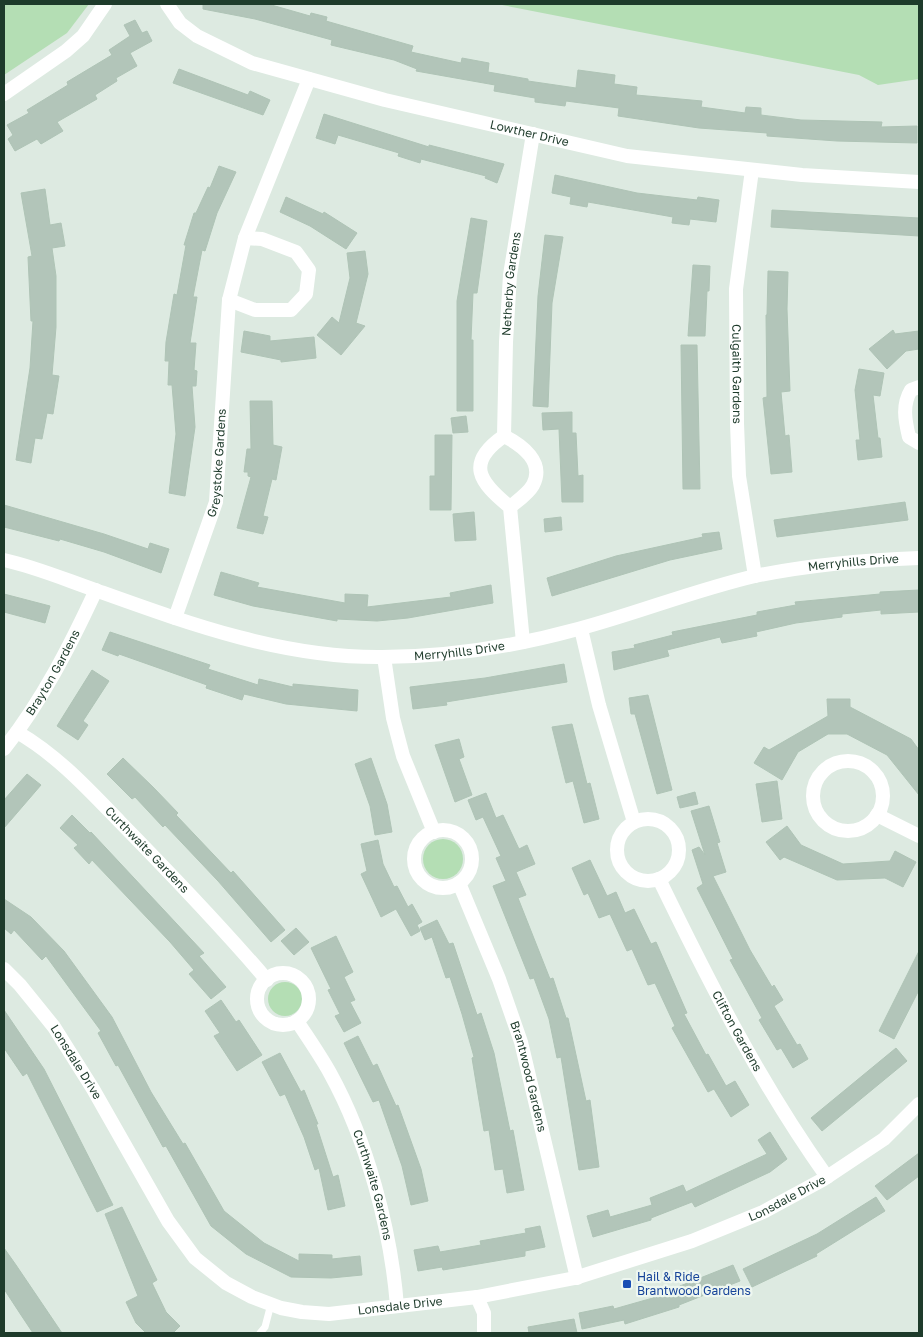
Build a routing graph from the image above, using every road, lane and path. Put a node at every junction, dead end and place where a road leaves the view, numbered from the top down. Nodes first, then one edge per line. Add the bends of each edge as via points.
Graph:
1 (105, 4) edge
2 (167, 4) edge
3 (309, 79) junction
4 (4, 94) edge
5 (533, 134) junction
6 (752, 170) junction
7 (919, 182) edge
8 (245, 238) junction
9 (229, 300) junction
10 (919, 386) edge
11 (504, 436) junction
12 (919, 443) edge
13 (510, 507) junction
14 (919, 558) edge
15 (4, 560) edge
16 (755, 576) junction
17 (96, 590) junction
18 (174, 618) junction
19 (581, 629) junction
20 (523, 642) junction
21 (384, 657) junction
22 (18, 732) junction
23 (4, 749) edge
24 (877, 814) junction
25 (634, 822) junction
26 (434, 832) junction
27 (919, 836) edge
28 (659, 879) junction
29 (459, 883) junction
30 (4, 969) edge
31 (267, 980) junction
32 (297, 1021) junction
33 (919, 1104) edge
34 (827, 1177) junction
35 (577, 1278) junction
36 (477, 1296) junction
37 (271, 1304) junction
38 (397, 1306) junction
39 (260, 1333) edge
40 (484, 1333) edge

1 - 4 street via 83,36
2 - 3 street, Lowther Drive via 180,23 197,36 252,63
3 - 5 street, Lowther Drive
3 - 8 street, Greystoke Gardens
5 - 6 street, Lowther Drive via 627,156
5 - 11 street, Netherby Gardens via 510,275
6 - 7 street, Lowther Drive
6 - 16 street, Culgaith Gardens via 736,289 736,346 739,476
8 - 9 street, Greystoke Gardens
8 - 9 street via 262,239 296,252 309,270 306,294 291,310 255,310
9 - 18 street, Greystoke Gardens via 216,502
10 - 12 street via 906,398 904,419 909,437
11 - 13 street via 487,450 480,467 486,486
11 - 13 street via 519,443 531,455 536,469 533,485
13 - 20 street
14 - 16 street, Merryhills Drive via 813,566
15 - 17 street, Merryhills Drive via 35,567
16 - 19 street, Merryhills Drive via 700,590
17 - 18 street, Merryhills Drive
17 - 22 street, Brayton Gardens via 66,653
18 - 21 street, Merryhills Drive via 252,643
19 - 20 street, Merryhills Drive
19 - 25 street
20 - 21 street, Merryhills Drive
21 - 26 street via 393,718 403,756
22 - 23 street, Brayton Gardens
22 - 31 street, Curthwaite Gardens via 56,759 99,800 213,917
24 - 24 street via 859,829 835,828 817,813 813,802 817,779 824,770 844,761 865,766 874,773 881,788 882,804
24 - 27 street
25 - 28 street via 620,837 617,847 620,862 629,875 638,880
25 - 28 street via 644,819 659,821 672,829 677,838 680,848 677,862 668,874
26 - 29 street via 443,830 461,836 471,851 470,869
26 - 29 street via 425,836 415,853 417,872 423,880 440,888
28 - 34 street, Clifton Gardens via 712,989 753,1064
29 - 35 street, Brantwood Gardens via 521,1042
30 - 37 street, Lonsdale Drive via 54,1027 168,1221 195,1258 226,1283
31 - 32 street via 258,1000 262,1014 282,1025
31 - 32 street via 288,974 296,977 306,988 309,995 307,1010
32 - 38 street, Curthwaite Gardens via 330,1072 361,1143 383,1224
33 - 34 street, Lonsdale Drive via 884,1139
34 - 35 street, Lonsdale Drive via 762,1212 692,1241
35 - 36 street, Lonsdale Drive
36 - 38 street, Lonsdale Drive
36 - 40 street via 484,1313
37 - 38 street, Lonsdale Drive via 302,1312 329,1314
37 - 39 lane via 265,1327

